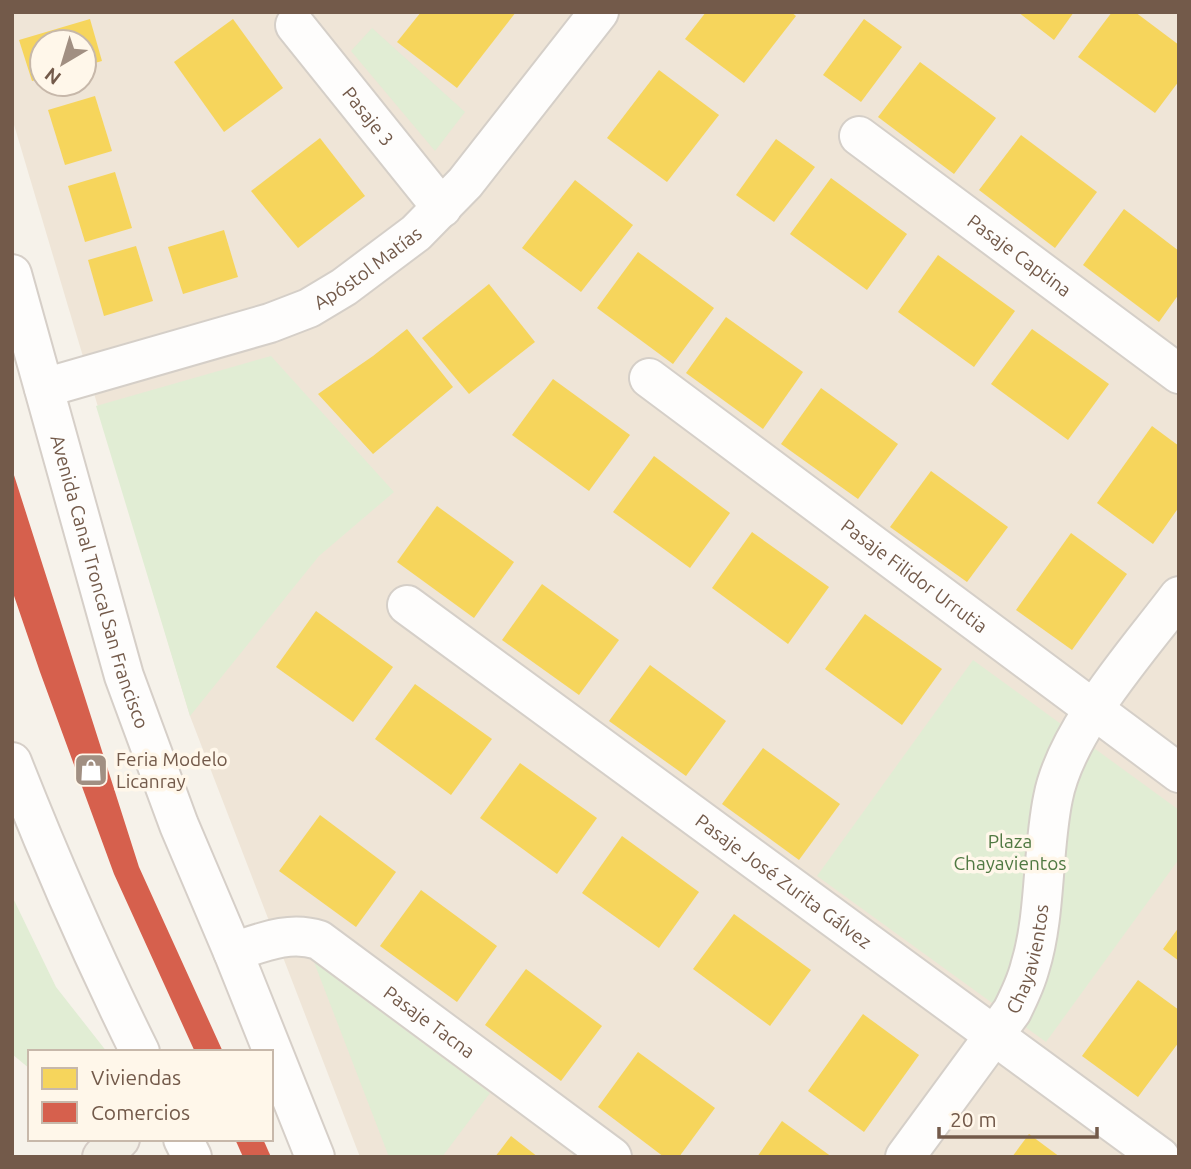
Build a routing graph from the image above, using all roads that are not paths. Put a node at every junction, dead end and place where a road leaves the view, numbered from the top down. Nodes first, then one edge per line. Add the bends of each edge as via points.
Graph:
1 (599, 12) edge
2 (295, 26) dead end
3 (859, 136) dead end
4 (442, 208) junction
5 (12, 274) edge
6 (1179, 374) edge
7 (649, 378) dead end
8 (44, 388) junction
9 (1179, 596) edge
10 (407, 605) dead end
11 (1094, 710) junction
12 (12, 762) edge
13 (1179, 773) edge
14 (233, 952) junction
15 (994, 1035) junction
16 (139, 1050) edge
17 (272, 1050) edge
18 (273, 1052) edge
19 (118, 1141) edge
20 (184, 1141) edge
21 (102, 1157) edge
22 (192, 1157) edge
23 (315, 1157) edge
24 (611, 1157) edge
25 (905, 1157) edge
26 (1160, 1157) edge

1 - 4 street, Apóstol Matías
2 - 4 street, Pasaje 3
3 - 6 street, Pasaje Captina
4 - 8 street, Apóstol Matías via 406,241 309,307 270,323
5 - 8 street, Avenida Canal Troncal San Francisco
7 - 11 street, Pasaje Filidor Urrutia
8 - 14 street, Avenida Canal Troncal San Francisco via 124,676 179,825
9 - 11 street, Chayavientos
10 - 15 street, Pasaje José Zurita Gálvez
11 - 13 street, Pasaje Filidor Urrutia
11 - 15 street, Chayavientos via 1076,738 1053,797 1031,965 1012,1011
12 - 16 street via 50,859
14 - 17 street, Avenida Canal Troncal San Francisco
14 - 24 street, Pasaje Tacna via 293,935 319,940
15 - 25 street, Chayavientos
15 - 26 street, Pasaje José Zurita Gálvez
18 - 23 street, Avenida Canal Troncal San Francisco
19 - 21 main road
20 - 22 street

